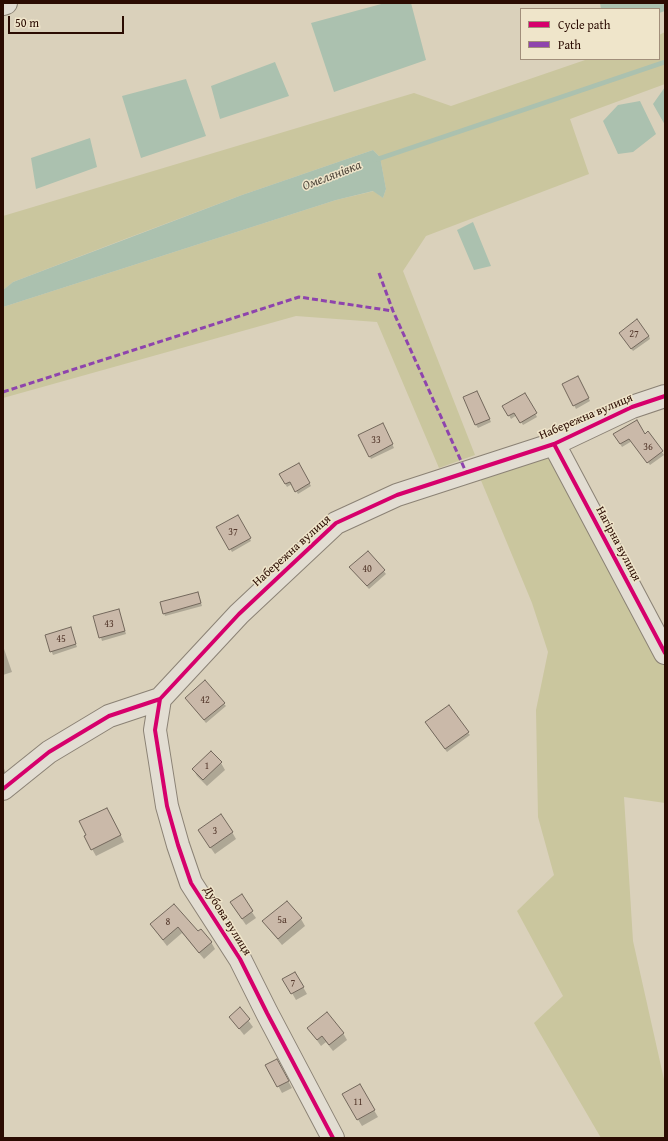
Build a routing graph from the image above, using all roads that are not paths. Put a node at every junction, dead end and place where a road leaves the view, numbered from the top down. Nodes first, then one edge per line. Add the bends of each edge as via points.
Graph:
1 (665, 396) edge
2 (554, 444) junction
3 (665, 653) edge
4 (160, 700) junction
5 (3, 789) edge
6 (333, 1138) edge

1 - 2 street, Набережна вулиця via 632,407
2 - 3 street, Нагірна вулиця
2 - 4 street, Набережна вулиця via 397,495 336,523 238,614
4 - 5 street via 109,716 49,752
4 - 6 street, Дубова вулиця via 155,730 167,806 191,883 240,959

